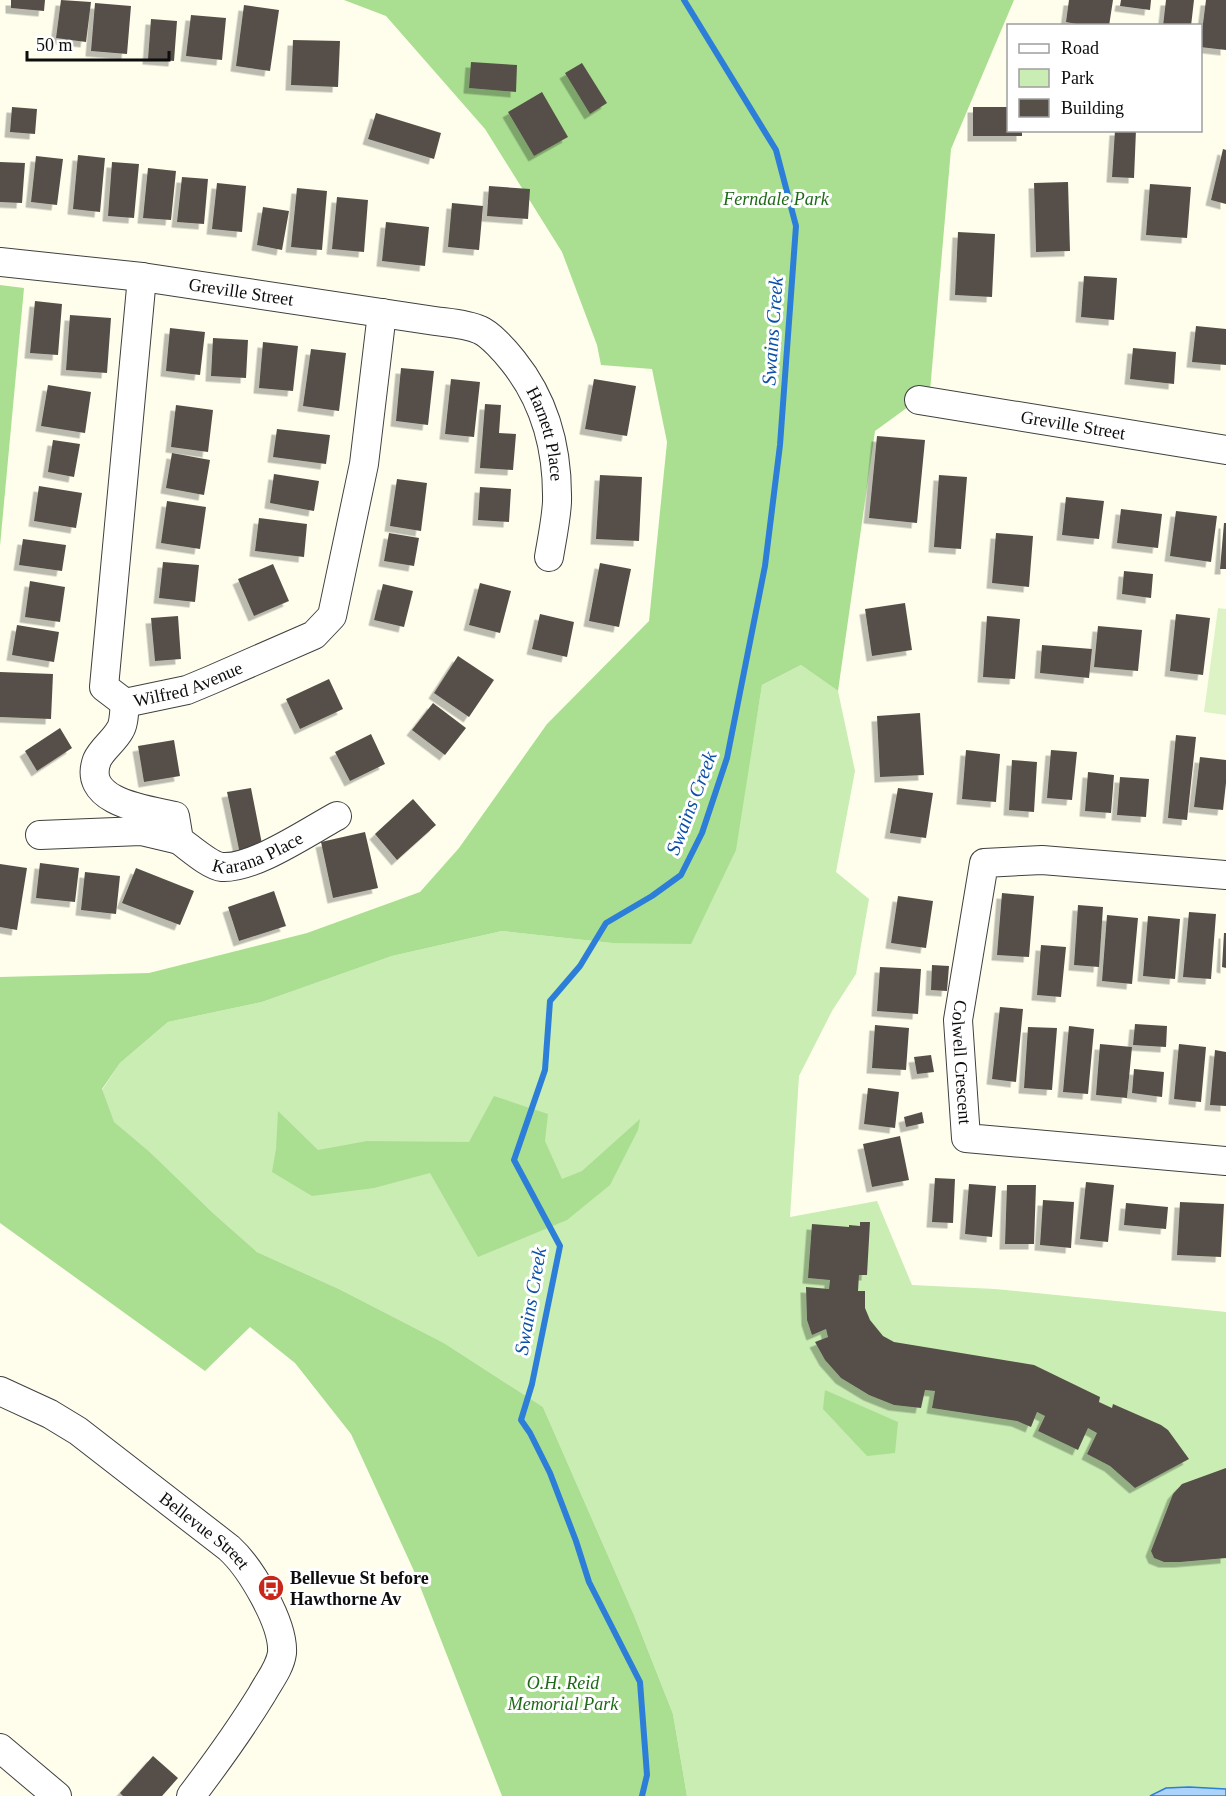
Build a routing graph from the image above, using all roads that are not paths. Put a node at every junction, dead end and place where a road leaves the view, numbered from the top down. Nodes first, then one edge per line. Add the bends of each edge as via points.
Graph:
1 (0, 262) edge
2 (141, 277) junction
3 (382, 313) junction
4 (481, 330) joint
5 (919, 400) dead end
6 (1226, 450) edge
7 (549, 557) dead end
8 (125, 704) junction
9 (337, 816) dead end
10 (40, 835) dead end
11 (179, 840) junction
12 (1226, 875) edge
13 (1226, 1161) edge
14 (0, 1391) edge
15 (0, 1748) edge
16 (57, 1796) edge
17 (190, 1796) edge

1 - 2 street, Greville Street
2 - 3 street, Greville Street
2 - 8 street, Wilfred Avenue via 104,687
3 - 4 street, Greville Street
3 - 8 street, Wilfred Avenue via 364,464 332,616 314,635 211,680 187,690
4 - 7 street, Harnett Place via 525,376 548,424 557,504
5 - 6 street, Greville Street
8 - 11 street via 121,729 97,760 96,779 105,793 122,804 175,816
9 - 11 street, Karana Place via 249,863 221,867
10 - 11 street, Karana Place via 141,831
12 - 13 street, Colwell Crescent via 1042,861 984,863 958,1020 966,1138
14 - 17 street, Bellevue Street via 78,1431 230,1548 246,1566 279,1627 282,1651 276,1669 235,1738
15 - 16 street

